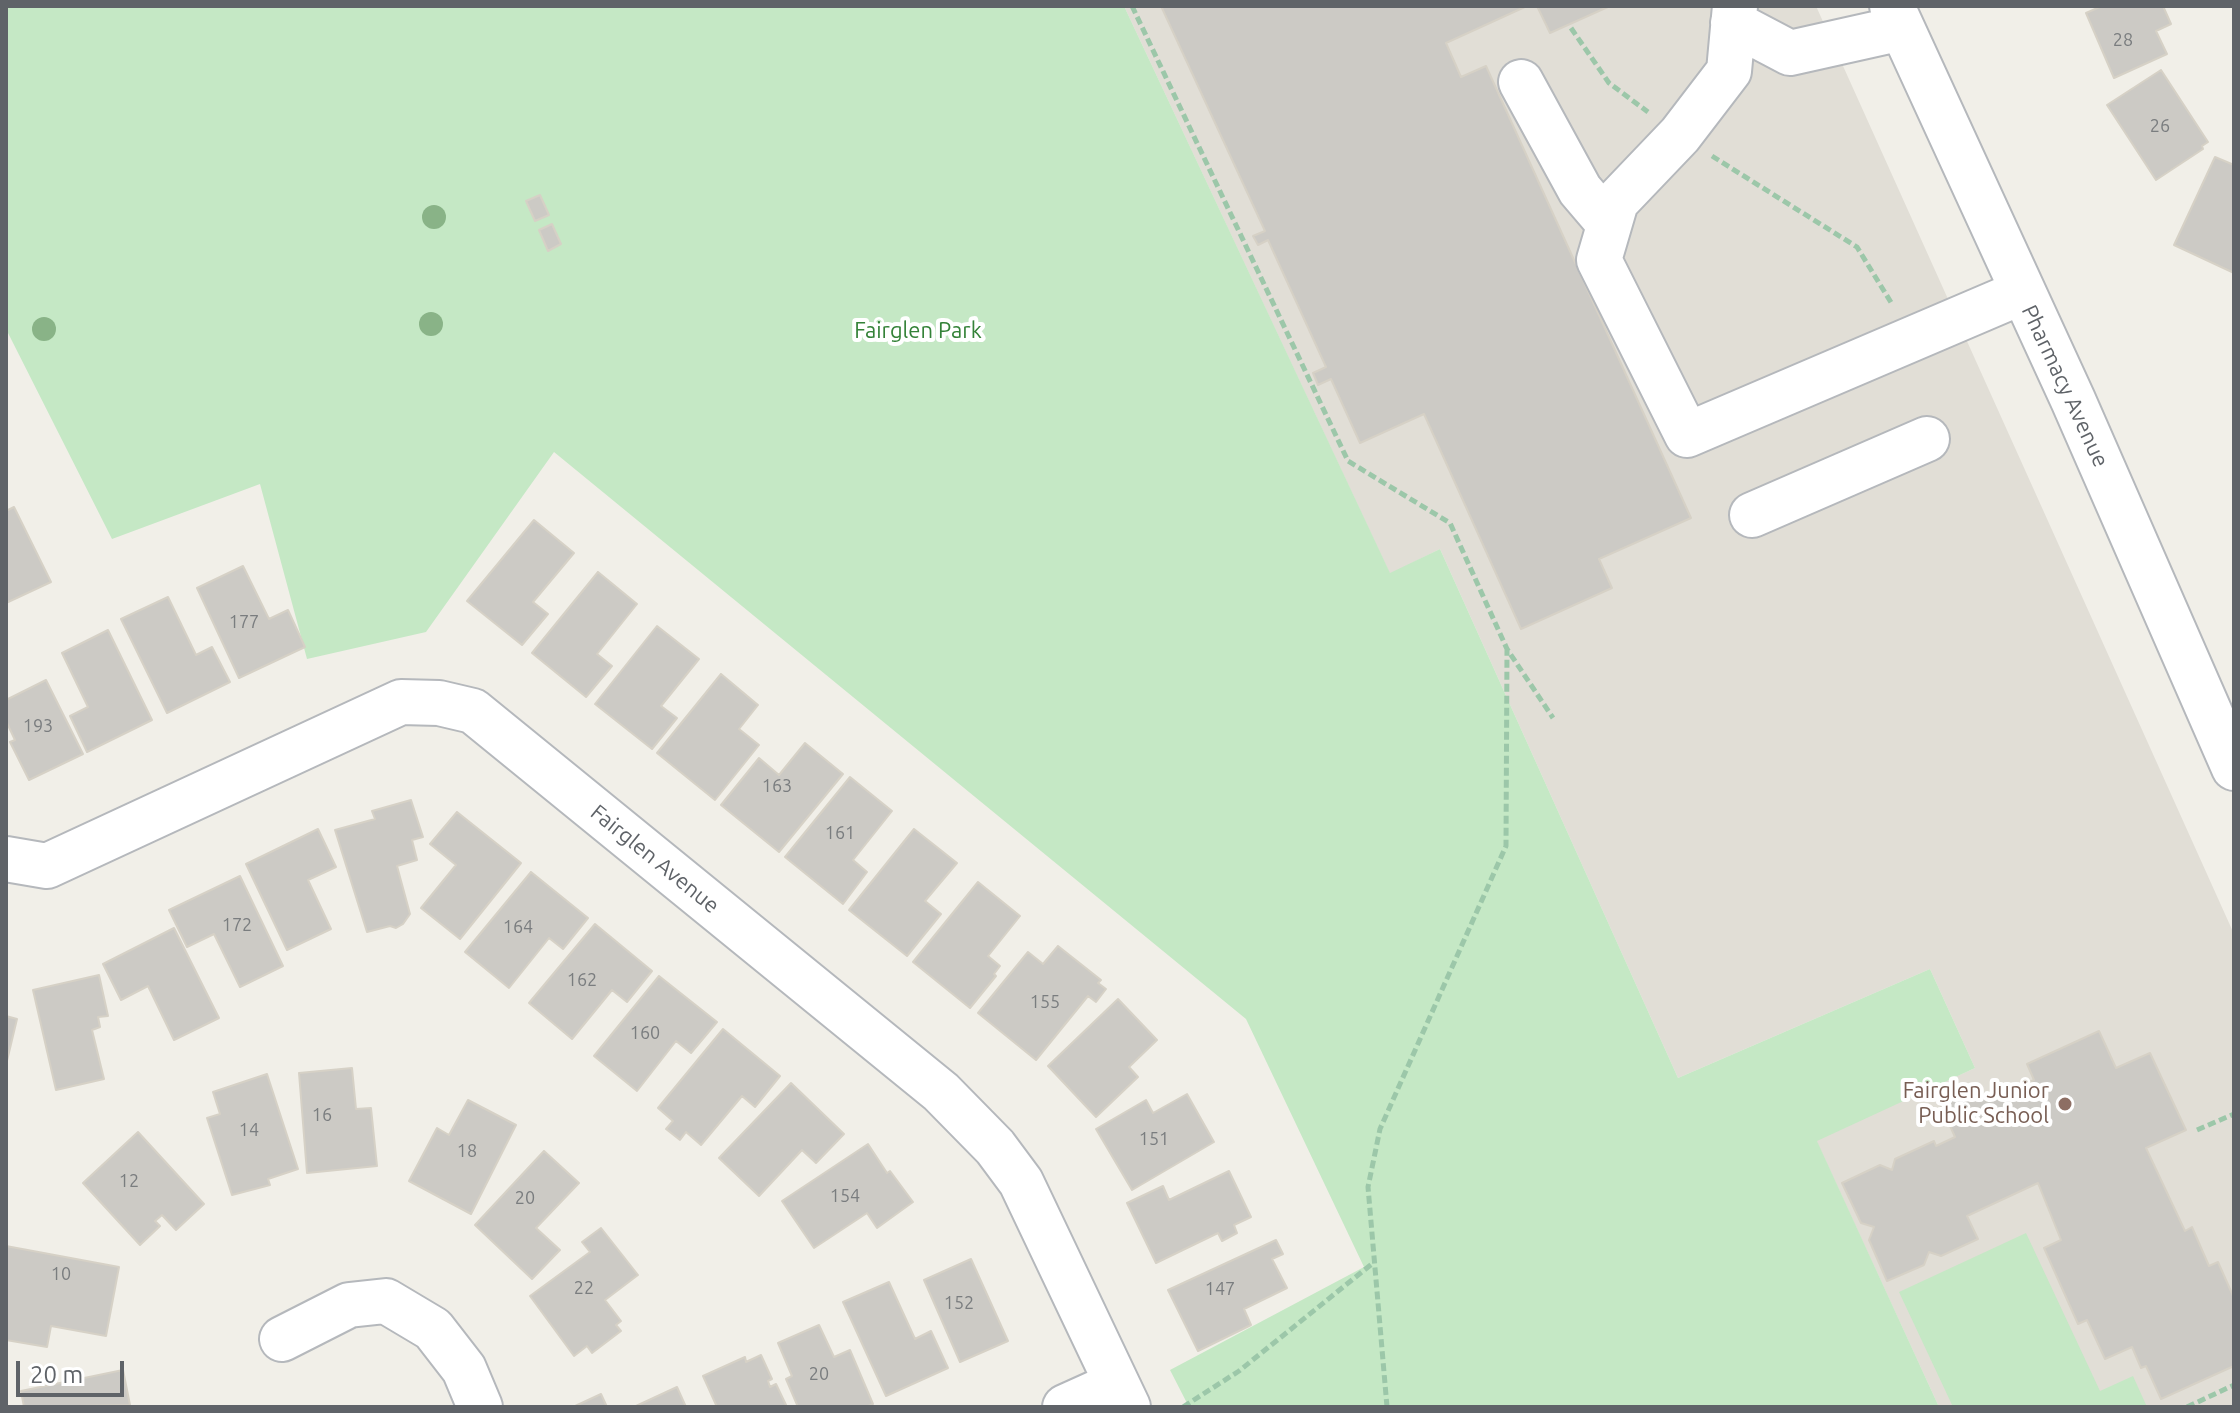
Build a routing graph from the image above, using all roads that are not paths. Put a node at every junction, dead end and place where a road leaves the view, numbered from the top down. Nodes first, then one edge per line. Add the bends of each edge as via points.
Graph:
1 (1734, 15) edge
2 (1897, 17) edge
3 (1521, 82) dead end
4 (1609, 224) junction
5 (2022, 292) junction
6 (1927, 439) dead end
7 (1752, 515) dead end
8 (2234, 768) edge
9 (6, 859) edge
10 (282, 1339) dead end
11 (1122, 1396) edge
12 (480, 1407) edge
13 (1065, 1407) edge

1 - 2 street via 1790,53
1 - 4 street via 1729,71 1680,135 1616,202
2 - 5 street, Pharmacy Avenue
3 - 4 street via 1580,190
4 - 5 street via 1599,260 1687,435
5 - 8 street, Pharmacy Avenue
6 - 7 street
9 - 11 street, Fairglen Avenue via 47,866 401,702 473,711 941,1092 995,1147 1021,1182
10 - 12 street via 349,1305 386,1301 433,1329 464,1369
11 - 13 street

